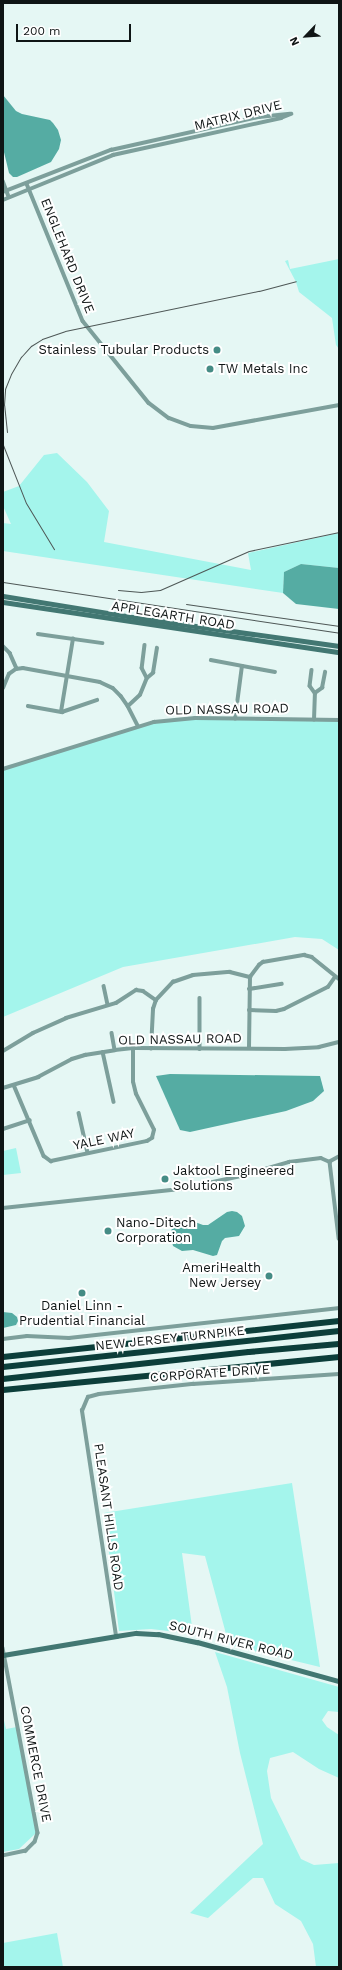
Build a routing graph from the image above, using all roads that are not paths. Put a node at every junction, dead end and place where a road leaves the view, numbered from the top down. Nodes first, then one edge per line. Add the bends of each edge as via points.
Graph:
1 (3, 181) edge
2 (27, 184) junction
3 (29, 189) junction
4 (5, 191) edge
5 (9, 197) junction
6 (3, 200) edge
7 (339, 405) edge
8 (3, 596) edge
9 (3, 602) edge
10 (38, 634) dead end
11 (73, 639) junction
12 (102, 643) dead end
13 (145, 645) dead end
14 (3, 646) edge
15 (339, 646) edge
16 (157, 648) dead end
17 (339, 652) edge
18 (211, 660) dead end
19 (242, 666) junction
20 (17, 669) junction
21 (312, 670) dead end
22 (275, 672) dead end
23 (325, 672) dead end
24 (66, 677) junction
25 (147, 678) junction
26 (3, 688) edge
27 (315, 693) junction
28 (97, 700) dead end
29 (28, 706) dead end
30 (128, 706) junction
31 (61, 712) junction
32 (235, 719) junction
33 (314, 720) junction
34 (339, 720) edge
35 (138, 726) junction
36 (3, 769) edge
37 (250, 977) junction
38 (335, 977) junction
39 (339, 979) edge
40 (282, 984) dead end
41 (104, 986) dead end
42 (249, 989) junction
43 (200, 998) dead end
44 (156, 1000) junction
45 (108, 1005) junction
46 (248, 1010) junction
47 (112, 1033) dead end
48 (339, 1042) edge
49 (133, 1048) junction
50 (249, 1048) junction
51 (151, 1049) junction
52 (200, 1049) junction
53 (116, 1050) junction
54 (3, 1051) edge
55 (103, 1052) junction
56 (14, 1085) junction
57 (3, 1088) edge
58 (114, 1102) dead end
59 (79, 1113) dead end
60 (30, 1120) junction
61 (3, 1129) edge
62 (88, 1153) junction
63 (339, 1157) edge
64 (330, 1162) junction
65 (3, 1208) edge
66 (339, 1238) edge
67 (339, 1308) edge
68 (339, 1321) edge
69 (339, 1331) edge
70 (3, 1339) edge
71 (339, 1345) edge
72 (3, 1357) edge
73 (339, 1357) edge
74 (3, 1368) edge
75 (339, 1374) edge
76 (3, 1379) edge
77 (3, 1390) edge
78 (85, 1401) joint
79 (116, 1636) junction
80 (3, 1648) edge
81 (4, 1655) edge
82 (339, 1680) edge
83 (3, 1856) edge

1 - 4 street
2 - 3 street, ENGLEHARD DRIVE
2 - 3 street, MATRIX DRIVE via 111,150 259,117 291,114 113,154
2 - 4 street, MATRIX DRIVE
3 - 5 street, MATRIX DRIVE
3 - 7 street, ENGLEHARD DRIVE via 83,321 149,403 169,418 191,426 213,428
4 - 5 street
5 - 6 street, MATRIX DRIVE
8 - 15 main road, APPLEGARTH ROAD
9 - 17 main road, APPLEGARTH ROAD
10 - 11 street
11 - 12 street
11 - 24 street
13 - 25 street via 142,668
14 - 20 street via 10,653
16 - 25 street via 153,673
18 - 19 street
19 - 22 street
19 - 32 street
20 - 24 street via 42,671
20 - 26 street via 9,674
21 - 27 street via 310,686
23 - 27 street via 322,688
24 - 30 street via 107,685 121,696
24 - 31 street
25 - 30 street via 140,695
27 - 33 street
28 - 31 street
29 - 31 street
30 - 35 street
32 - 33 street, OLD NASSAU ROAD
32 - 35 street, OLD NASSAU ROAD via 172,720
33 - 34 street, OLD NASSAU ROAD
35 - 36 street, OLD NASSAU ROAD
37 - 38 street via 263,962 304,955 312,957
37 - 42 street
37 - 44 street via 230,972 193,975 173,982
38 - 39 street
38 - 46 street via 328,987 284,1009
40 - 42 street
41 - 45 street
42 - 46 street
43 - 52 street
44 - 45 street via 143,991 136,990
44 - 51 street via 153,1009
45 - 54 street via 66,1018 33,1033
46 - 50 street
47 - 53 street
48 - 50 street, OLD NASSAU ROAD via 306,1048
49 - 51 street, OLD NASSAU ROAD
49 - 53 street, OLD NASSAU ROAD
49 - 62 street, YALE WAY via 133,1082 154,1134 147,1141
50 - 52 street, OLD NASSAU ROAD
51 - 52 street, OLD NASSAU ROAD
53 - 55 street, OLD NASSAU ROAD
55 - 56 street, OLD NASSAU ROAD via 72,1059 38,1077
55 - 58 street
56 - 57 street, OLD NASSAU ROAD
56 - 60 street, YALE WAY
59 - 62 street
60 - 61 street
60 - 62 street, YALE WAY via 46,1159 51,1161
63 - 64 street
64 - 65 street via 321,1158 309,1159 184,1188
64 - 66 street
67 - 70 street via 68,1338 27,1336
68 - 72 highway, NEW JERSEY TURNPIKE
69 - 74 highway, NEW JERSEY TURNPIKE
71 - 76 highway, NEW JERSEY TURNPIKE via 249,1352
73 - 77 highway
75 - 78 street, CORPORATE DRIVE via 137,1389 99,1394 88,1397
78 - 79 street, PLEASANT HILLS ROAD via 82,1411
79 - 81 main road, SOUTH RIVER ROAD
79 - 82 main road, SOUTH RIVER ROAD via 142,1633 166,1635
80 - 81 street, COMMERCE DRIVE
81 - 83 street, COMMERCE DRIVE via 38,1833 35,1842 26,1851

